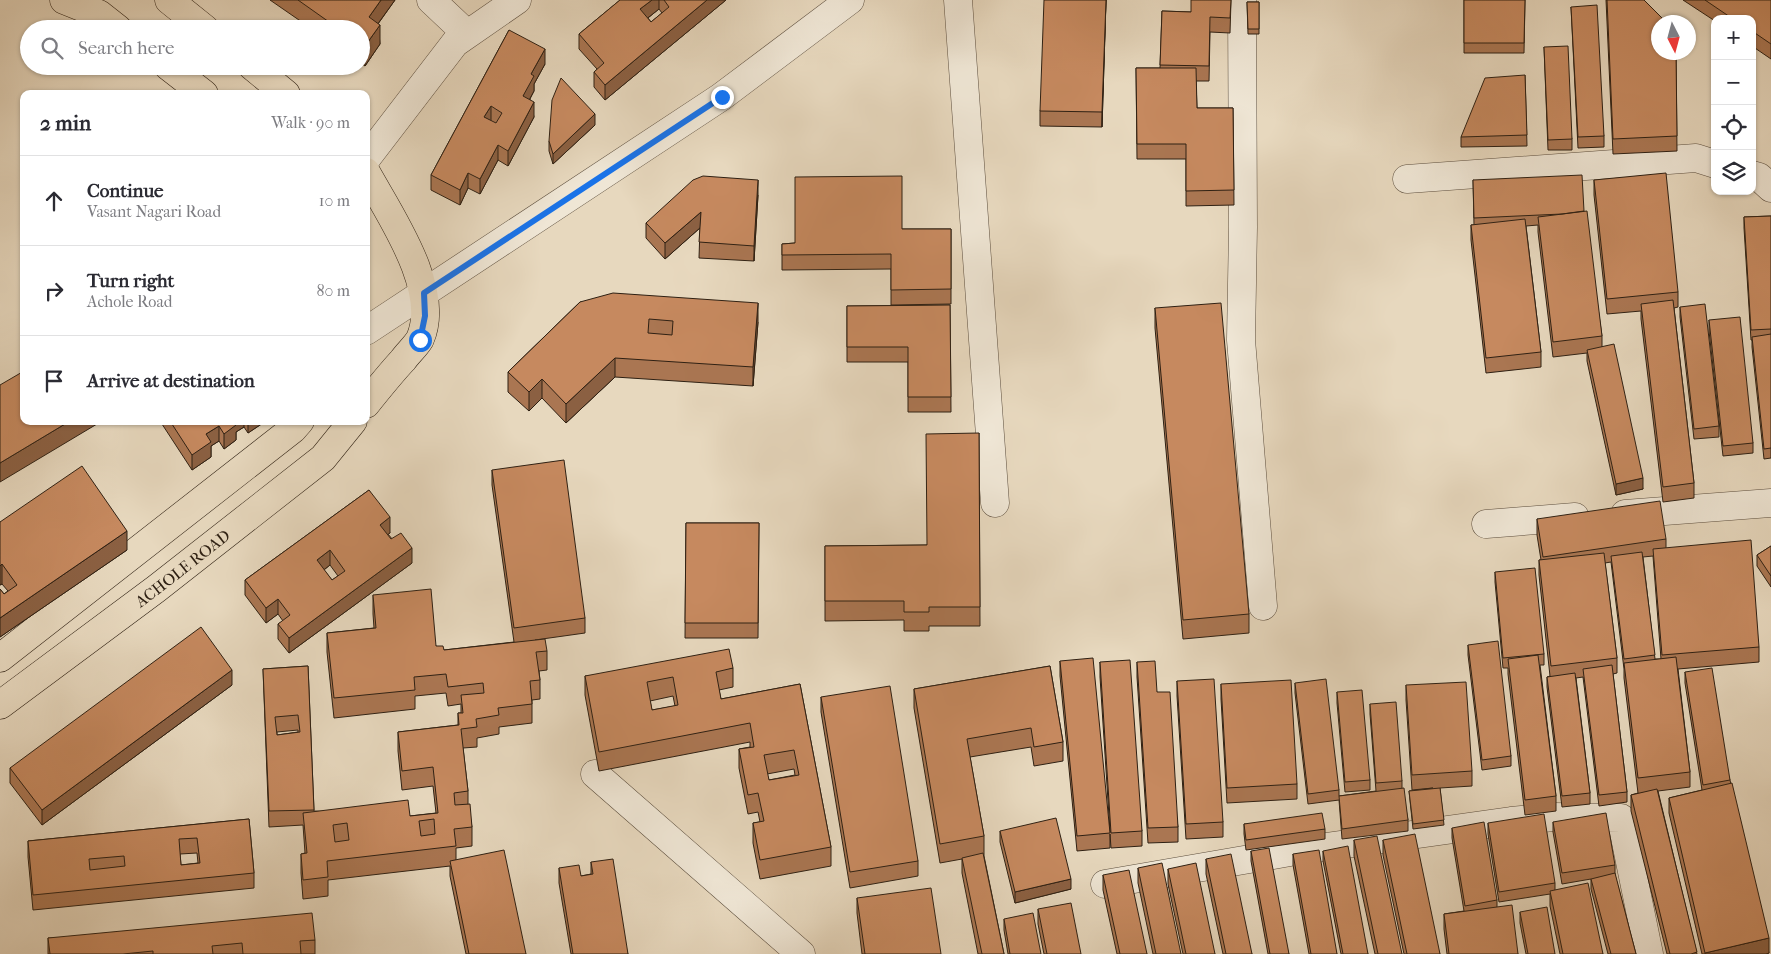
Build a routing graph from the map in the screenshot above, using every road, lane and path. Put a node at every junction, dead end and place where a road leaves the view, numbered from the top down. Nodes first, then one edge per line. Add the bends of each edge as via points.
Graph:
1 (64, 0) edge
2 (169, 0) edge
3 (431, 0) edge
4 (517, 0) edge
5 (958, 0) edge
6 (1242, 0) edge
7 (842, 3) edge
8 (107, 20) edge
9 (194, 20) edge
10 (467, 34) junction
11 (180, 75) edge
12 (263, 75) edge
13 (199, 90) edge
14 (281, 90) edge
15 (370, 154) edge
16 (1711, 163) edge
17 (1756, 176) edge
18 (370, 179) edge
19 (1407, 179) dead end
20 (1771, 188) edge
21 (424, 293) junction
22 (370, 328) edge
23 (370, 399) edge
24 (296, 425) edge
25 (350, 425) edge
26 (995, 503) dead end
27 (1771, 503) edge
28 (1486, 524) dead end
29 (1263, 606) dead end
30 (0, 658) edge
31 (0, 705) edge
32 (595, 774) dead end
33 (1106, 884) edge
34 (801, 954) edge
35 (1649, 954) edge

1 - 8 main road
2 - 9 main road
3 - 10 street
4 - 10 street
5 - 26 street
6 - 29 street via 1241,340
7 - 21 street via 722,97
10 - 15 street via 455,43
11 - 13 main road
12 - 14 main road
16 - 19 street via 1696,158
17 - 20 street
18 - 21 main road via 402,238
21 - 22 street
21 - 23 main road via 425,316 420,340
24 - 30 main road
25 - 31 main road, ACHOLE ROAD via 323,458 156,589
27 - 28 street
32 - 34 street
33 - 35 street via 1290,852 1511,821 1554,817 1621,818

